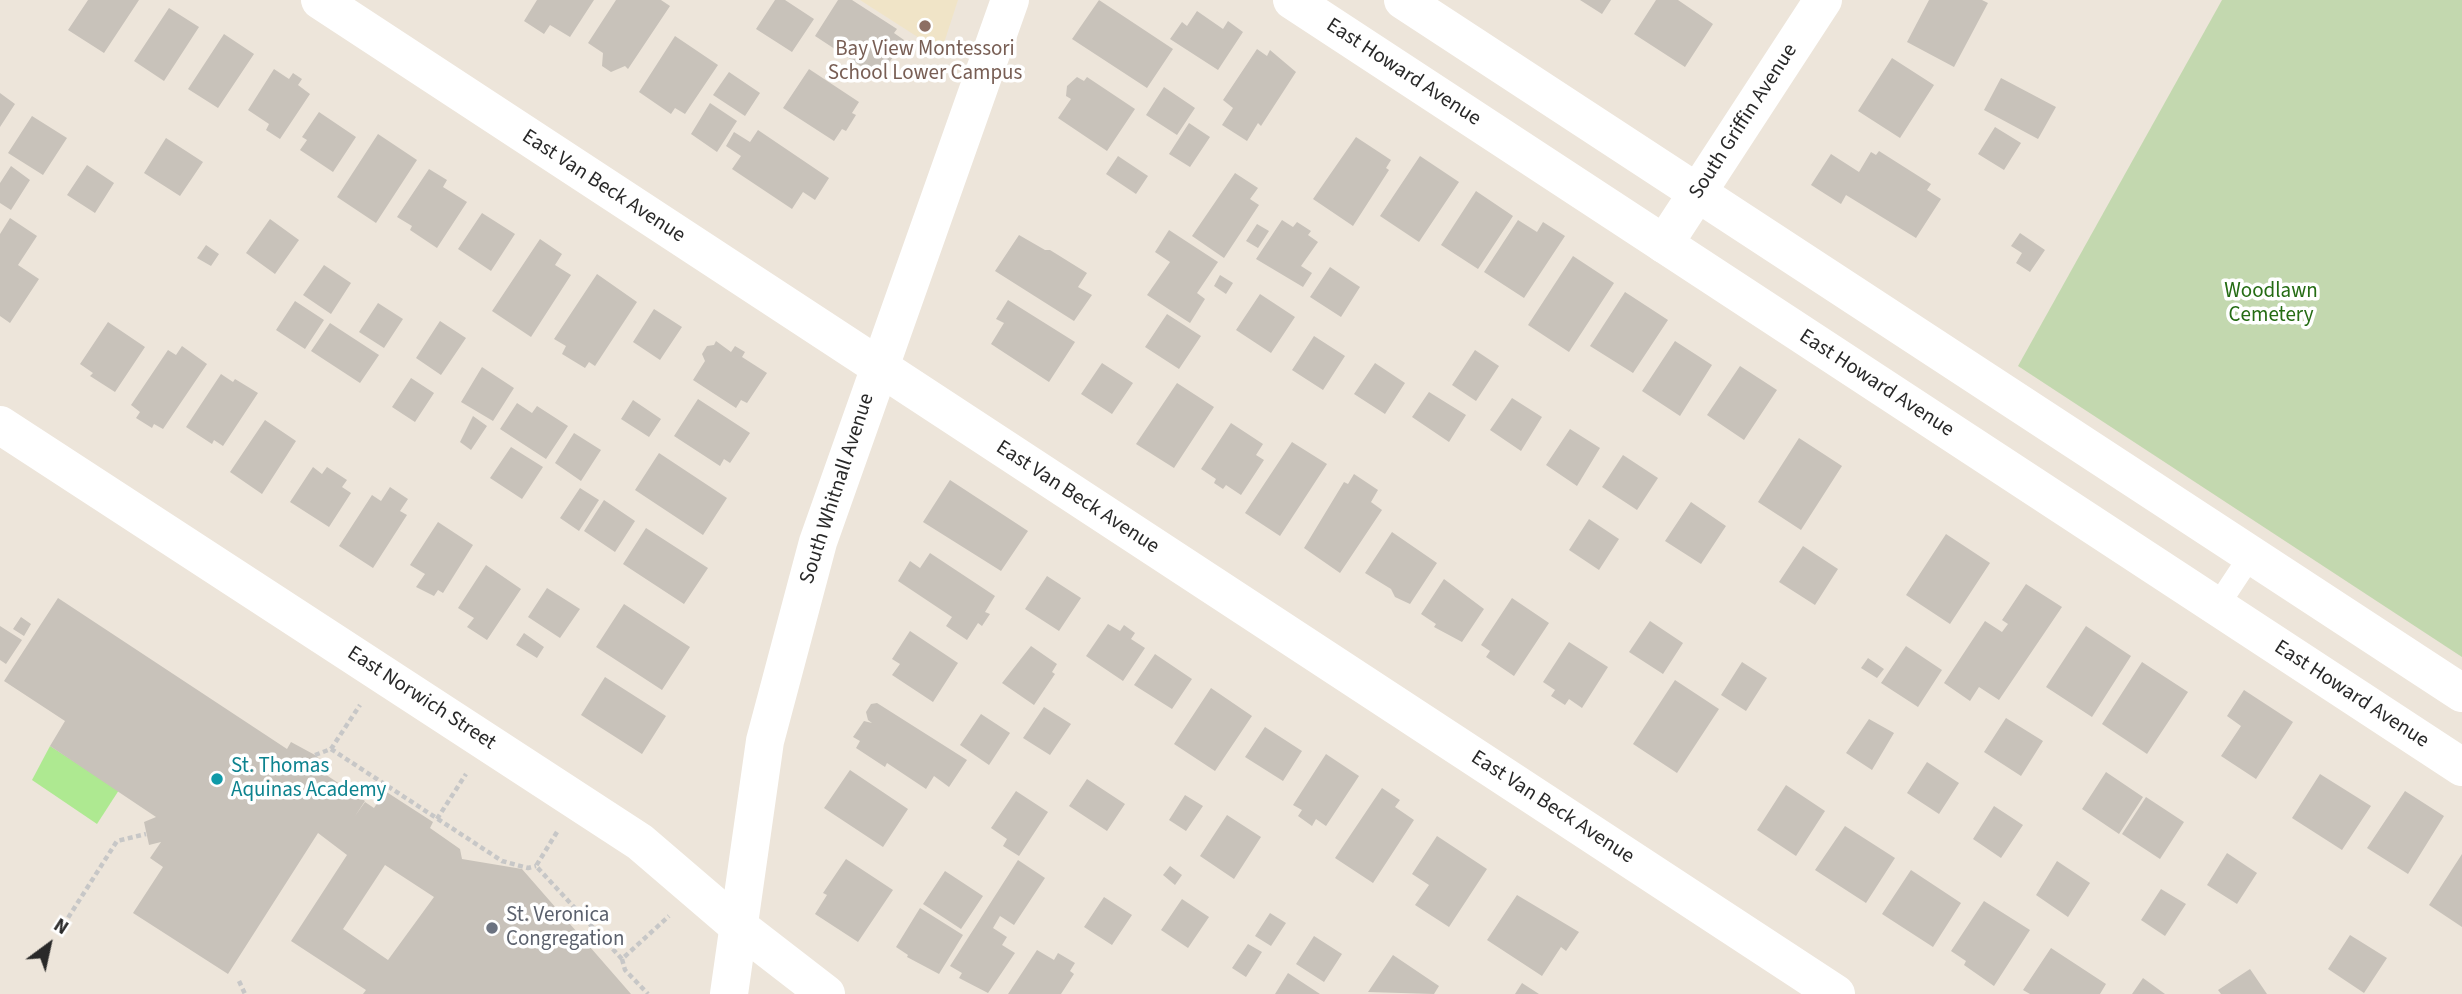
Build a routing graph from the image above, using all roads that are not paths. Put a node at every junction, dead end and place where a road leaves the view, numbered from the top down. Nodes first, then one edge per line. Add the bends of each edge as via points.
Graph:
1 (320, 0) edge
2 (1010, 0) edge
3 (1292, 0) edge
4 (1403, 0) edge
5 (1823, 0) edge
6 (1699, 193) junction
7 (1664, 244) junction
8 (879, 368) junction
9 (0, 425) edge
10 (2251, 555) junction
11 (2216, 608) junction
12 (2462, 693) edge
13 (2462, 767) edge
14 (738, 926) junction
15 (729, 994) edge
16 (826, 994) edge
17 (1836, 994) edge

1 - 8 street, East Van Beck Avenue
2 - 8 street, South Whitnall Avenue
3 - 7 street, East Howard Avenue
4 - 6 street
5 - 6 street, South Griffin Avenue
6 - 7 street, South Griffin Avenue
6 - 10 street
7 - 11 street, East Howard Avenue
8 - 14 street, South Whitnall Avenue via 818,542 784,664 765,741
8 - 17 street, East Van Beck Avenue
9 - 14 street, East Norwich Street via 640,842
10 - 11 lane
10 - 12 street
11 - 13 street, East Howard Avenue
14 - 15 street, South Whitnall Avenue
14 - 16 street, East Norwich Street

